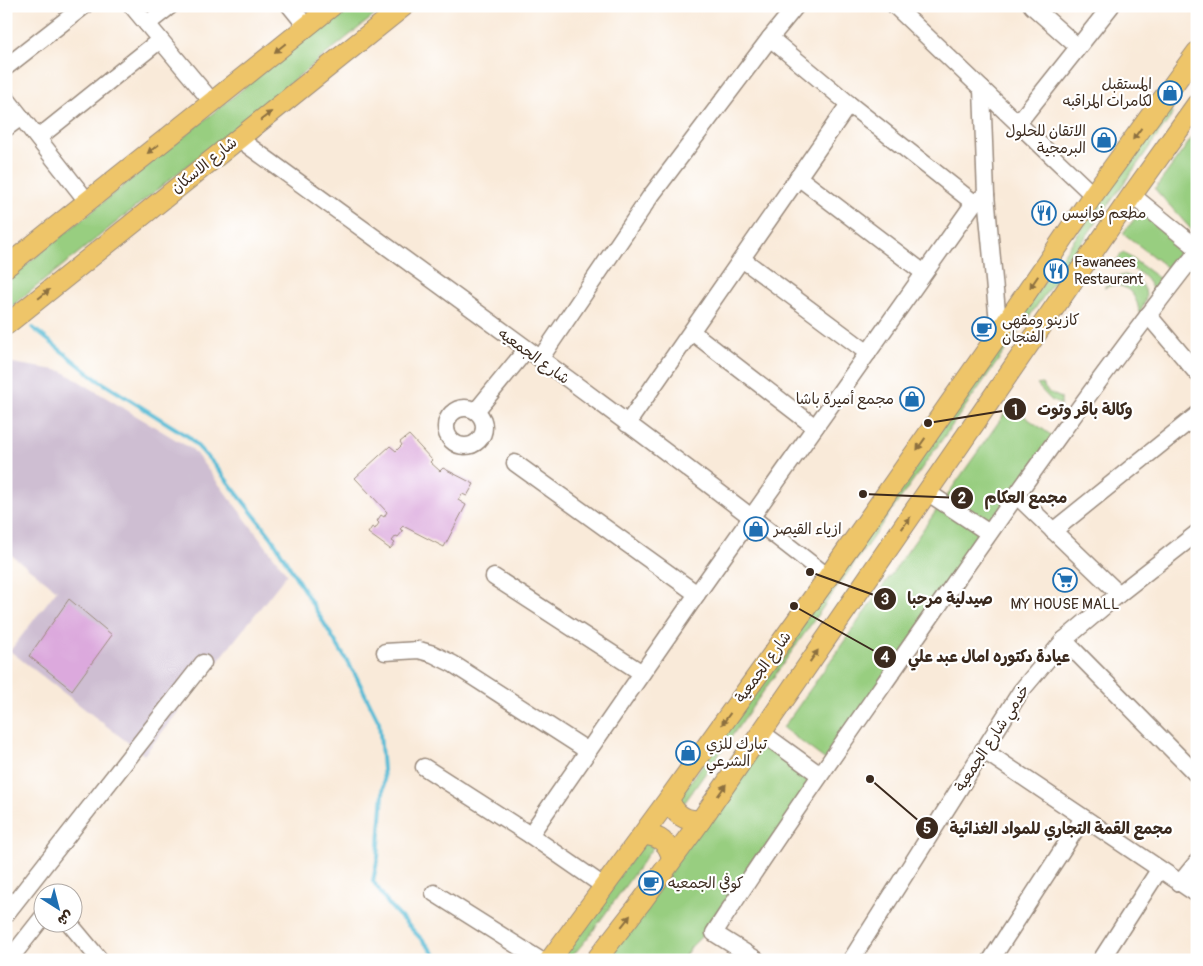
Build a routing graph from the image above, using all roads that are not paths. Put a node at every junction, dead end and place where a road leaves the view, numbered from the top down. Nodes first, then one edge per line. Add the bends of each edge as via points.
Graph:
1 (84, 6) edge
2 (132, 6) edge
3 (170, 6) edge
4 (290, 6) edge
5 (332, 6) edge
6 (404, 6) edge
7 (796, 6) edge
8 (895, 6) edge
9 (1032, 6) edge
10 (1111, 6) edge
11 (147, 24) junction
12 (307, 26) junction
13 (770, 38) junction
14 (160, 40) junction
15 (1078, 47) junction
16 (1196, 54) edge
17 (6, 67) edge
18 (982, 89) junction
19 (6, 98) edge
20 (213, 102) junction
21 (849, 104) junction
22 (1160, 104) junction
23 (1197, 104) edge
24 (21, 117) junction
25 (1018, 123) junction
26 (1183, 124) junction
27 (6, 128) edge
28 (38, 138) junction
29 (238, 138) junction
30 (798, 177) junction
31 (1093, 195) junction
32 (1132, 195) junction
33 (980, 199) junction
34 (87, 201) junction
35 (1197, 250) edge
36 (742, 259) junction
37 (6, 267) edge
38 (924, 274) junction
39 (1148, 315) junction
40 (6, 325) edge
41 (692, 332) junction
42 (999, 333) junction
43 (868, 353) junction
44 (533, 354) junction
45 (1197, 373) edge
46 (476, 411) dead end
47 (1197, 415) edge
48 (627, 424) junction
49 (815, 427) junction
50 (514, 463) dead end
51 (927, 492) junction
52 (1017, 496) junction
53 (752, 517) junction
54 (1053, 531) junction
55 (1197, 533) edge
56 (990, 534) junction
57 (494, 577) dead end
58 (828, 577) junction
59 (698, 594) junction
60 (1119, 594) junction
61 (1064, 640) junction
62 (385, 652) dead end
63 (203, 663) dead end
64 (642, 673) junction
65 (762, 733) junction
66 (983, 750) junction
67 (588, 751) junction
68 (424, 768) dead end
69 (820, 775) junction
70 (1197, 775) edge
71 (669, 799) junction
72 (1083, 818) junction
73 (701, 820) junction
74 (530, 835) junction
75 (643, 835) junction
76 (672, 859) junction
77 (1197, 862) edge
78 (1160, 870) junction
79 (1180, 883) junction
80 (605, 887) junction
81 (434, 894) dead end
82 (1197, 894) edge
83 (6, 914) edge
84 (32, 931) edge
85 (78, 934) edge
86 (9, 960) edge
87 (100, 960) edge
88 (540, 960) edge
89 (550, 960) edge
90 (596, 960) edge
91 (757, 960) edge
92 (851, 960) edge
93 (991, 960) edge
94 (1101, 960) edge

1 - 17 street
2 - 11 street
3 - 11 street
4 - 12 street
5 - 12 main road
29 -> 6 main road, شارع الاسكان
7 - 13 street
8 - 18 street
9 - 15 street
10 - 15 street
11 - 14 street
12 -> 20 main road
13 - 21 street
13 - 44 street
14 - 20 street
14 - 28 street
15 - 25 street
16 - 22 main road, شارع الجمعية
18 - 25 street
18 - 33 street
19 - 24 street
20 -> 34 main road
21 - 30 street
21 - 33 street
22 - 26 main road via 1175,110
22 -> 31 main road, شارع الجمعية
23 - 26 main road
24 - 27 street
24 - 28 street
25 - 31 street
26 - 32 main road
28 - 34 street
40 -> 29 main road, شارع الاسكان
29 - 44 street, شارع الجمعيه
30 - 36 street
30 - 38 street
31 -> 42 main road, شارع الجمعية
32 - 35 street
32 - 51 main road
33 - 38 street
33 - 42 street
34 - 37 main road
35 - 39 street
36 - 41 street
36 - 43 street
38 - 43 street
39 - 45 street
39 - 52 street
41 - 48 street
41 - 49 street
42 -> 58 main road, شارع الجمعية
43 - 49 street
44 - 46 street
44 - 48 street, شارع الجمعيه
47 - 54 street
48 - 53 street, شارع الجمعيه
49 - 53 street
50 - 59 street
51 - 56 street
65 -> 51 main road
52 - 54 street
52 - 56 street
53 - 58 street, شارع الجمعيه
53 - 59 street
54 - 60 street
55 - 60 street, خدمي شارع الجمعية
56 - 69 street
57 - 64 street
58 -> 71 main road, شارع الجمعية
59 - 64 street
60 - 61 street, خدمي شارع الجمعية
61 - 66 street, خدمي شارع الجمعية via 1021,691
61 - 70 street
62 - 67 street via 419,650 433,654
63 - 83 street
64 - 67 street
65 - 69 street
73 -> 65 main road
66 - 72 street
66 - 92 street, خدمي شارع الجمعية
67 - 74 street
68 - 74 street
69 - 91 street via 714,933
71 - 73 main road via 680,816
71 - 75 main road, شارع الجمعية
72 - 78 street
72 - 93 street
73 - 76 main road
74 - 80 street
75 - 76 main road via 663,841
75 - 80 main road, شارع الجمعية
90 -> 76 main road
77 - 79 street
78 - 79 street
78 - 94 street
79 - 82 street
80 - 89 main road, شارع الجمعية
81 - 88 street
84 - 86 street
85 - 87 street

